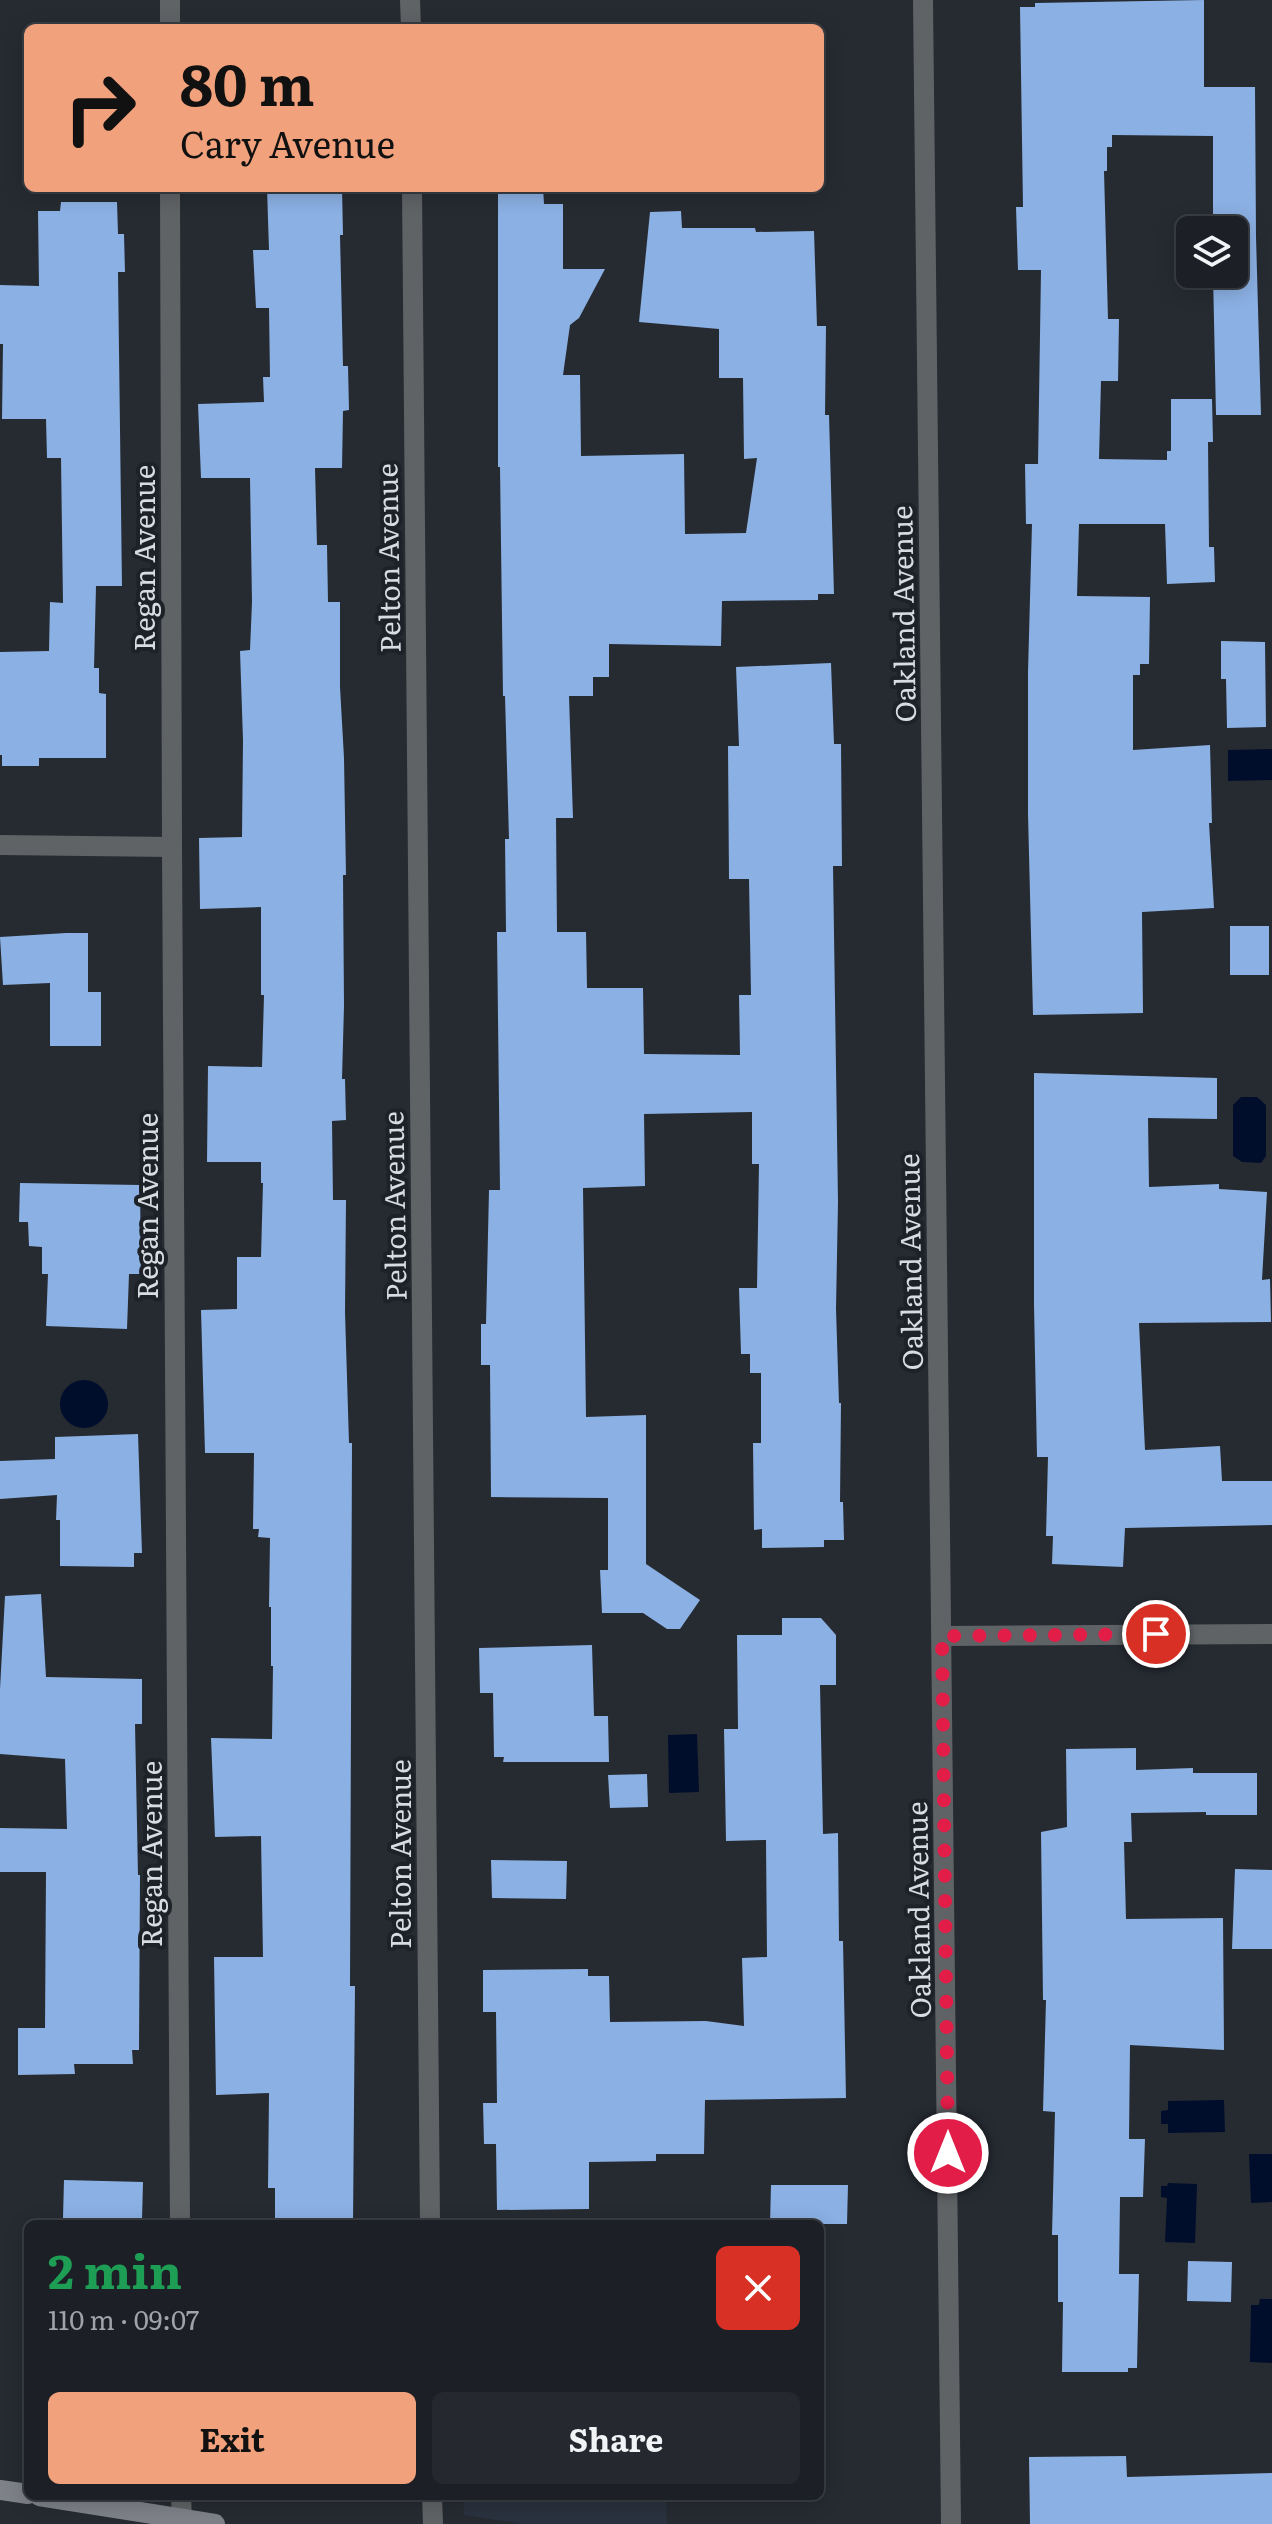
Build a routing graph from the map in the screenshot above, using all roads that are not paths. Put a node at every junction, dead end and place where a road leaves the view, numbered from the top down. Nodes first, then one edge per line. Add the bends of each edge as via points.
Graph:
1 (170, 0) edge
2 (410, 0) edge
3 (923, 0) edge
4 (170, 24) edge
5 (411, 24) edge
6 (170, 192) edge
7 (412, 192) edge
8 (0, 845) edge
9 (172, 847) junction
10 (1272, 1634) edge
11 (942, 1636) junction
12 (180, 2220) edge
13 (430, 2220) edge
14 (0, 2490) edge
15 (24, 2493) edge
16 (64, 2500) edge
17 (181, 2500) edge
18 (432, 2500) edge
19 (182, 2519) junction
20 (215, 2524) edge
21 (433, 2524) edge
22 (951, 2524) edge

1 - 4 street
2 - 5 street
3 - 11 street, Oakland Avenue
6 - 9 street, Regan Avenue
7 - 13 street, Pelton Avenue
8 - 9 street
9 - 12 street, Regan Avenue
10 - 11 street
11 - 22 street, Oakland Avenue
14 - 15 street
16 - 19 street
17 - 19 street
18 - 21 street
19 - 20 street

